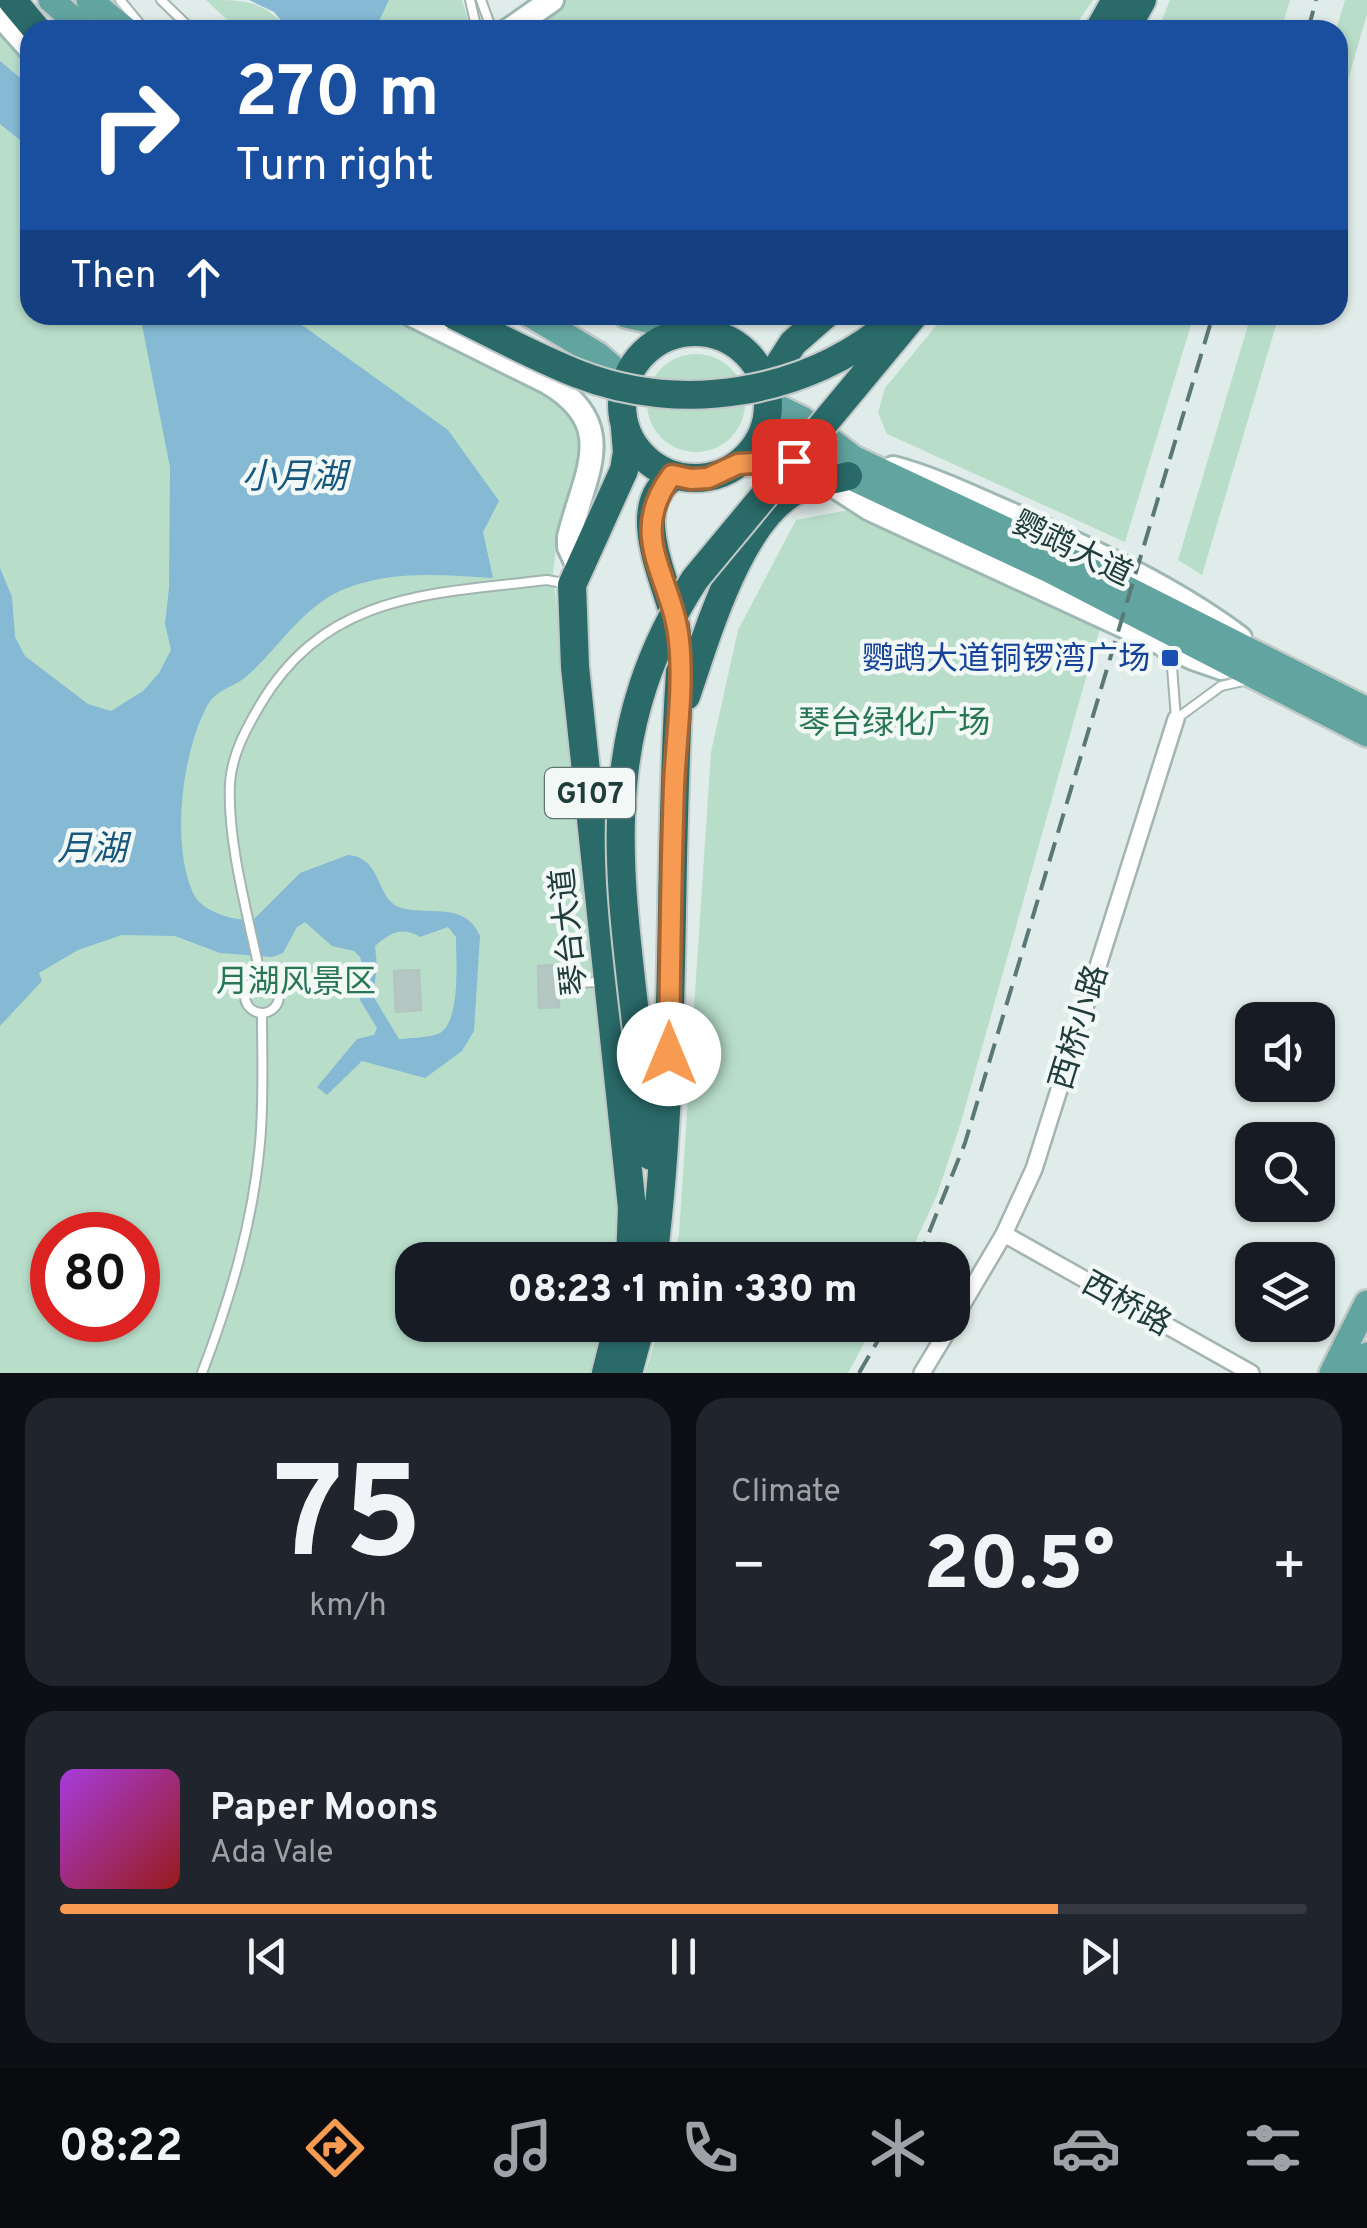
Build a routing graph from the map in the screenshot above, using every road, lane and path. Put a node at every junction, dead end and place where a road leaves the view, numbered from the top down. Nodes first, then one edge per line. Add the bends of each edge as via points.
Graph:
1 (12, 0) edge
2 (51, 0) edge
3 (89, 0) edge
4 (120, 0) edge
5 (162, 0) edge
6 (552, 0) edge
7 (0, 15) edge
8 (29, 20) edge
9 (74, 20) edge
10 (114, 20) edge
11 (137, 20) edge
12 (182, 20) edge
13 (523, 20) edge
14 (20, 38) edge
15 (432, 325) edge
16 (475, 325) edge
17 (547, 325) edge
18 (660, 325) edge
19 (694, 325) edge
20 (816, 325) edge
21 (887, 325) edge
22 (906, 325) edge
23 (679, 333) junction
24 (622, 392) junction
25 (767, 394) junction
26 (625, 428) junction
27 (738, 464) junction
28 (843, 472) junction
29 (675, 476) junction
30 (575, 576) junction
31 (1150, 639) junction
32 (1268, 676) junction
33 (1367, 710) edge
34 (1176, 719) junction
35 (676, 726) junction
36 (1367, 734) edge
37 (260, 979) junction
38 (608, 982) junction
39 (570, 983) dead end
40 (262, 1013) junction
41 (657, 1217) junction
42 (1004, 1234) junction
43 (631, 1242) edge
44 (654, 1242) edge
45 (970, 1293) edge
46 (1367, 1302) edge
47 (614, 1342) edge
48 (636, 1342) edge
49 (941, 1342) edge
50 (1367, 1355) edge
51 (202, 1373) edge
52 (606, 1373) edge
53 (628, 1373) edge
54 (922, 1373) edge
55 (1251, 1373) edge
56 (1332, 1373) edge
57 (1358, 1373) edge

1 - 8 highway
2 - 9 main road
3 - 10 main road
4 - 11 lane
5 - 12 lane
6 - 13 main road
7 - 14 main road
15 - 30 main road via 547,382 584,413 593,450 570,537
16 - 21 highway, bridge via 580,375 688,394 802,377
17 - 24 main road via 614,369
18 - 23 main road
19 - 23 highway
20 - 25 highway via 782,357
22 - 41 highway, bridge via 695,578 646,672 618,821
23 - 24 highway via 642,354
23 - 25 highway via 723,336 742,348 757,365
24 - 26 highway
25 - 27 highway via 761,437
25 - 28 main road, 鹦鹉大道 via 802,418
26 - 29 highway via 636,450
26 - 30 highway via 624,470
27 - 28 main road, 鹦鹉大道 via 794,461
27 - 29 highway via 708,478
28 - 31 main road via 870,509
28 - 32 main road, 鹦鹉大道
28 - 32 main road via 925,476 1053,534 1198,606
28 - 35 highway via 781,502 742,555
29 - 35 highway, G107 via 660,491 651,528 679,639
30 - 37 lane via 380,605 326,631 268,692 232,771 234,829
30 - 38 highway, 琴台大道 / G107 via 575,667
31 - 32 main road via 1193,658
31 - 34 lane via 1172,667
32 - 33 main road, 鹦鹉大道
32 - 34 lane via 1221,686
32 - 36 main road, 鹦鹉大道
34 - 42 street, 西桥小路 via 1034,1169
35 - 41 highway, G107 via 669,1092
37 - 40 lane via 250,984 245,1000
37 - 40 lane via 271,981 279,995 273,1010
38 - 39 lane
38 - 43 highway, 琴台大道 / G107
40 - 51 lane via 254,1191 237,1269
41 - 44 highway, G107
42 - 45 street, 西桥小路
42 - 55 street, 西桥路
46 - 56 main road
47 - 52 highway
48 - 53 highway
49 - 54 street, 西桥小路
50 - 57 main road

